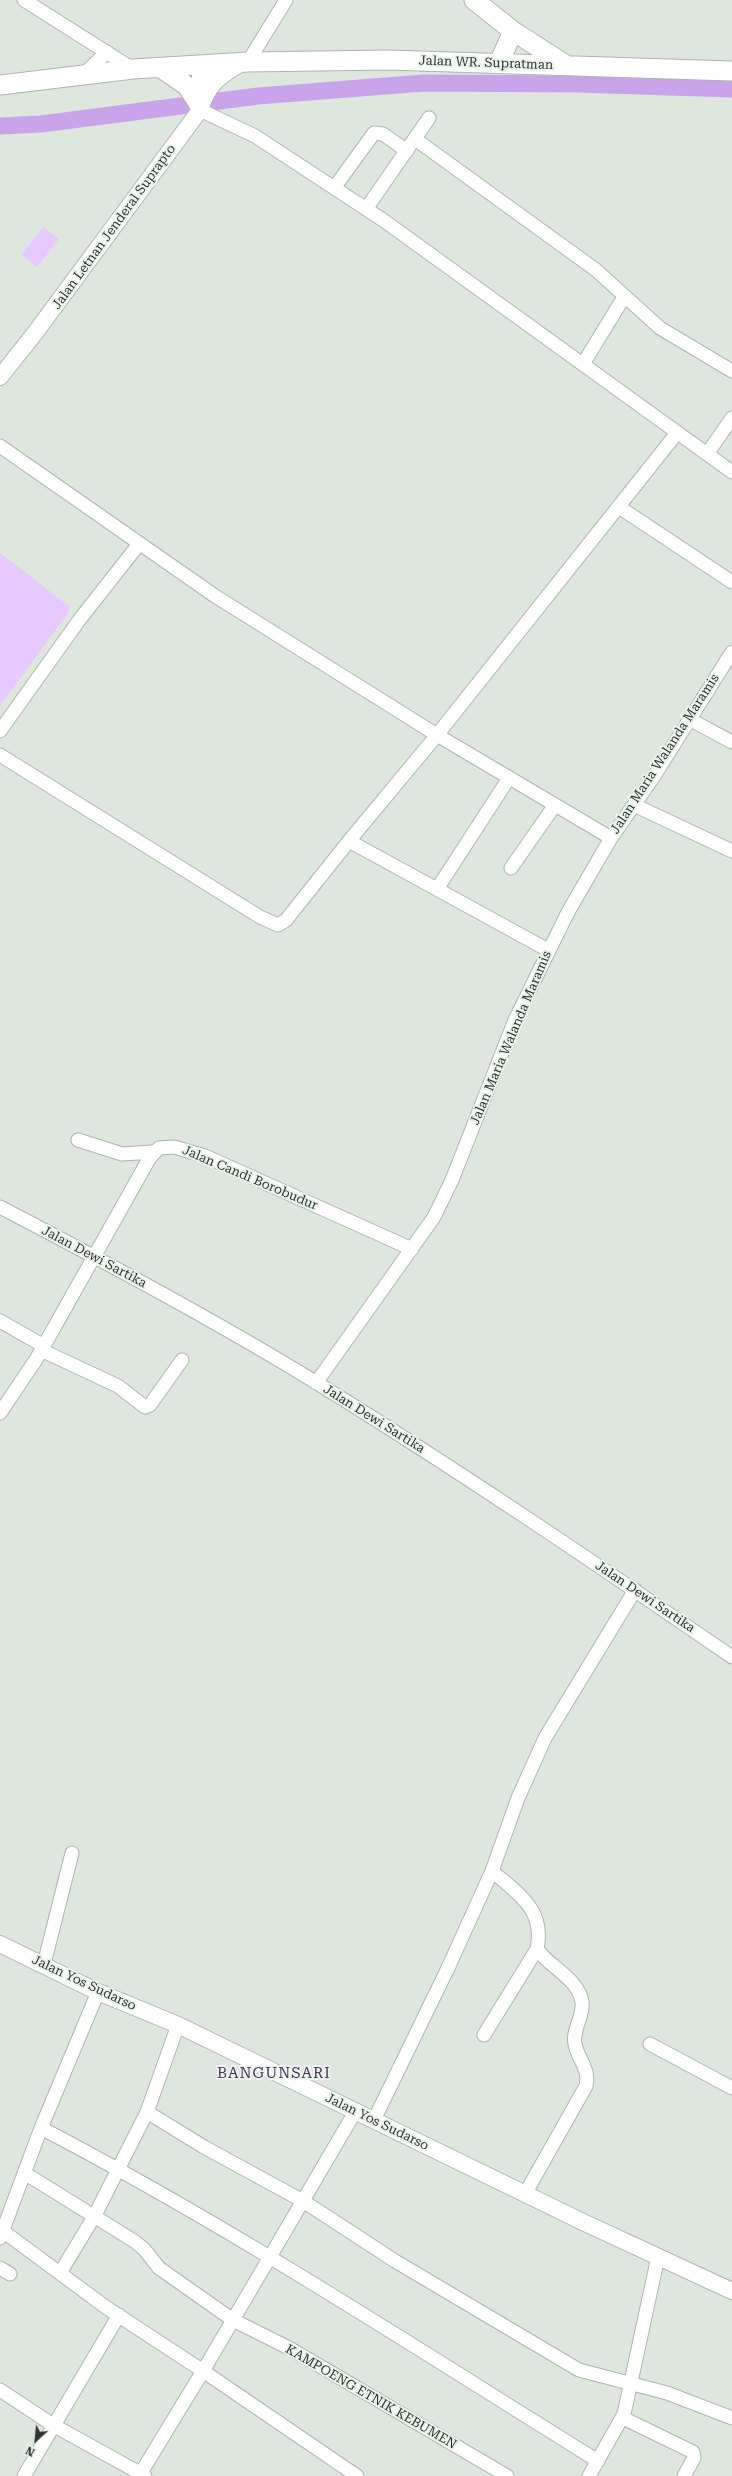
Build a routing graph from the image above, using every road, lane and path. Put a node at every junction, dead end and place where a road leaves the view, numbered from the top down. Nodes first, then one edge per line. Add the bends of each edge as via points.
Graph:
1 (24, 0) edge
2 (286, 0) edge
3 (474, 0) edge
4 (513, 31) junction
5 (107, 52) junction
6 (243, 62) junction
7 (499, 63) junction
8 (567, 65) junction
9 (200, 67) junction
10 (161, 68) junction
11 (133, 69) junction
12 (732, 70) edge
13 (82, 76) junction
14 (0, 85) edge
15 (200, 104) junction
16 (429, 118) dead end
17 (415, 139) junction
18 (407, 151) junction
19 (334, 188) junction
20 (366, 209) junction
21 (624, 297) junction
22 (583, 364) junction
23 (732, 372) edge
24 (0, 376) edge
25 (732, 418) edge
26 (677, 433) junction
27 (0, 446) edge
28 (707, 454) junction
29 (732, 472) edge
30 (619, 507) junction
31 (139, 544) junction
32 (732, 582) edge
33 (732, 652) edge
34 (689, 719) junction
35 (0, 731) edge
36 (437, 736) junction
37 (732, 742) edge
38 (0, 755) edge
39 (509, 778) junction
40 (555, 805) junction
41 (634, 806) junction
42 (611, 838) junction
43 (349, 841) junction
44 (732, 851) edge
45 (511, 868) dead end
46 (438, 889) junction
47 (548, 950) junction
48 (78, 1140) dead end
49 (153, 1152) junction
50 (0, 1207) edge
51 (412, 1249) junction
52 (94, 1257) junction
53 (0, 1321) edge
54 (42, 1348) junction
55 (182, 1360) dead end
56 (316, 1383) junction
57 (0, 1414) edge
58 (635, 1590) junction
59 (732, 1657) edge
60 (72, 1853) dead end
61 (492, 1871) junction
62 (0, 1944) edge
63 (537, 1949) junction
64 (44, 1964) junction
65 (98, 1992) junction
66 (178, 2026) junction
67 (484, 2035) dead end
68 (650, 2044) dead end
69 (732, 2088) edge
70 (147, 2112) junction
71 (355, 2112) junction
72 (374, 2120) junction
73 (41, 2128) junction
74 (120, 2169) junction
75 (26, 2174) junction
76 (525, 2194) junction
77 (303, 2201) junction
78 (95, 2215) junction
79 (1, 2233) edge
80 (658, 2257) junction
81 (270, 2258) junction
82 (60, 2272) junction
83 (732, 2291) edge
84 (119, 2316) junction
85 (233, 2320) junction
86 (203, 2371) junction
87 (630, 2385) junction
88 (0, 2390) edge
89 (623, 2418) junction
90 (732, 2418) edge
91 (53, 2425) junction
92 (598, 2461) junction
93 (141, 2475) edge
94 (355, 2475) edge
95 (24, 2476) edge
96 (508, 2476) edge
97 (589, 2476) edge
98 (684, 2476) edge

1 - 5 street
2 - 6 street
3 - 4 highway
4 - 7 highway
4 - 8 highway
5 - 11 street
5 - 13 street
6 - 7 highway, Jalan WR. Supratman via 388,60
6 - 9 highway, Jalan WR. Supratman
6 - 15 highway via 212,82 205,90
7 - 8 highway, Jalan WR. Supratman
8 - 12 highway, Jalan WR. Supratman
9 - 10 highway, Jalan WR. Supratman
9 - 15 main road
10 - 11 highway, Jalan WR. Supratman
10 - 15 highway via 187,86
11 - 13 highway, Jalan WR. Supratman
13 - 14 highway, Jalan WR. Supratman
15 - 19 street via 255,136
15 - 24 main road, Jalan Letnan Jenderal Suprapto via 35,333
16 - 17 street
17 - 18 street
17 - 21 street via 596,270
18 - 19 street via 383,134 374,133
18 - 20 street
19 - 20 street
20 - 22 street
21 - 22 street
21 - 23 street via 660,328
22 - 26 street
25 - 28 street
26 - 28 street
26 - 30 street
27 - 31 street
28 - 29 street
30 - 32 street
30 - 36 street
31 - 35 street via 80,619
31 - 36 street via 215,596
33 - 34 street, Jalan Maria Walanda Maramis
34 - 37 street
34 - 41 street, Jalan Maria Walanda Maramis
36 - 39 street
36 - 43 street
38 - 43 street via 260,917 278,925 286,920
39 - 40 street
39 - 46 street
40 - 42 street
40 - 45 street
41 - 42 street, Jalan Maria Walanda Maramis
41 - 44 street
42 - 47 street, Jalan Maria Walanda Maramis
43 - 46 street
46 - 47 street
47 - 51 street, Jalan Maria Walanda Maramis via 515,1020 452,1180 434,1217
48 - 49 street, Jalan Candi Borobudur via 122,1154
49 - 51 street, Jalan Candi Borobudur via 164,1146 205,1156
49 - 52 street
50 - 52 street, Jalan Dewi Sartika
51 - 56 street, Jalan Maria Walanda Maramis
52 - 54 street
52 - 56 street, Jalan Dewi Sartika via 212,1321
53 - 54 street
54 - 55 street via 118,1386 145,1407 150,1405
54 - 57 street
56 - 58 street, Jalan Dewi Sartika via 493,1495
58 - 59 street, Jalan Dewi Sartika
58 - 61 street via 545,1738 518,1798
60 - 64 street
61 - 63 street via 532,1909 539,1927
61 - 72 street
62 - 64 main road, Jalan Yos Sudarso
63 - 67 street
63 - 76 street via 573,1984 582,2000 574,2042 588,2071 588,2079 580,2099
64 - 65 main road, Jalan Yos Sudarso
65 - 66 main road, Jalan Yos Sudarso
65 - 73 street
66 - 70 street
66 - 71 main road, Jalan Yos Sudarso
68 - 69 street
70 - 74 street
70 - 77 street via 204,2147
71 - 72 main road, Jalan Yos Sudarso
71 - 77 street
72 - 76 main road, Jalan Yos Sudarso
73 - 74 street
73 - 75 street
74 - 78 street
74 - 81 street
75 - 78 street, KAMPOENG ETNIK KEBUMEN
75 - 79 street
76 - 80 main road, Jalan Yos Sudarso
77 - 81 street
77 - 87 street via 395,2261 568,2364 589,2374
78 - 82 street
78 - 85 street, KAMPOENG ETNIK KEBUMEN via 144,2249 162,2271
79 - 82 street
80 - 83 main road, Jalan Yos Sudarso
80 - 87 street
81 - 85 street
81 - 92 street
82 - 84 street
84 - 86 street
84 - 91 street
85 - 86 street
85 - 96 street, KAMPOENG ETNIK KEBUMEN via 291,2349
86 - 93 street
86 - 94 street
87 - 89 street
87 - 90 street via 667,2393
88 - 91 street
89 - 92 street
89 - 98 street via 693,2452 694,2458
91 - 93 street
91 - 95 street
92 - 97 street

